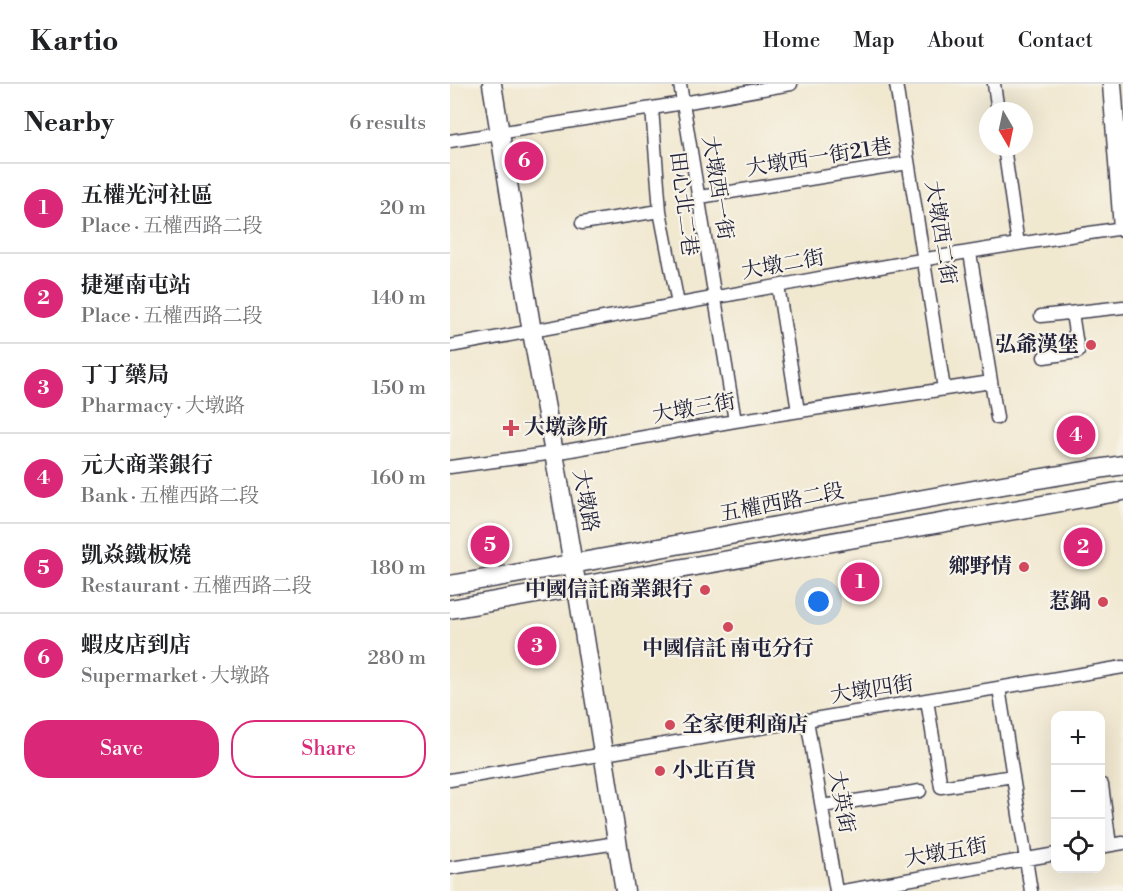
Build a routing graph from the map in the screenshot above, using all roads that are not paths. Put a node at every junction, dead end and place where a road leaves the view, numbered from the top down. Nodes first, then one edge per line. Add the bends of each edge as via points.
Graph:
1 (492, 84) edge
2 (680, 84) edge
3 (791, 84) edge
4 (896, 84) edge
5 (994, 84) edge
6 (1112, 84) edge
7 (997, 102) edge
8 (683, 103) junction
9 (652, 108) junction
10 (501, 133) junction
11 (450, 141) edge
12 (1005, 156) edge
13 (908, 163) junction
14 (700, 197) junction
15 (660, 211) junction
16 (582, 223) dead end
17 (1123, 228) edge
18 (1018, 244) junction
19 (970, 253) junction
20 (925, 260) junction
21 (778, 286) junction
22 (715, 298) junction
23 (678, 304) junction
24 (1123, 307) edge
25 (1072, 313) junction
26 (1041, 316) dead end
27 (532, 332) junction
28 (450, 346) edge
29 (1044, 357) dead end
30 (991, 382) junction
31 (944, 389) junction
32 (798, 411) junction
33 (997, 418) dead end
34 (735, 421) junction
35 (554, 453) junction
36 (1123, 465) edge
37 (450, 467) edge
38 (1123, 491) edge
39 (573, 565) junction
40 (450, 585) edge
41 (577, 588) junction
42 (450, 609) edge
43 (1123, 667) edge
44 (999, 688) junction
45 (927, 700) junction
46 (807, 720) junction
47 (603, 754) junction
48 (1013, 776) junction
49 (450, 780) edge
50 (920, 791) dead end
51 (1105, 805) edge
52 (822, 806) junction
53 (617, 843) junction
54 (1111, 845) edge
55 (1051, 855) edge
56 (1026, 859) junction
57 (450, 868) edge
58 (625, 891) edge
59 (836, 891) edge
60 (843, 891) edge
61 (1031, 891) edge

1 - 10 main road, 大墩路
2 - 8 street, 大墩西一街
3 - 8 street
4 - 13 street, 大墩西二街
5 - 7 street
6 - 17 main road
8 - 9 street
8 - 14 street, 大墩西一街
9 - 10 street
9 - 15 street, 田心北二巷
10 - 11 street
10 - 27 main road, 大墩路
12 - 18 street
13 - 14 street, 大墩西一街21巷
13 - 20 street, 大墩西二街
14 - 22 street, 大墩西一街
15 - 16 street
15 - 23 street, 田心北二巷
17 - 18 street, 大墩二街
18 - 19 street, 大墩二街
19 - 20 street, 大墩二街
19 - 30 street
20 - 21 street, 大墩二街
20 - 31 street, 大墩西二街
21 - 22 street, 大墩二街
21 - 32 street
22 - 23 street, 大墩二街
22 - 34 street, 大墩西一街
23 - 27 street, 大墩二街
24 - 25 street
25 - 26 street
25 - 29 street via 1078,352
27 - 28 street, 大墩二街
27 - 35 main road, 大墩路
30 - 31 street, 大墩三街
30 - 33 street
31 - 32 street, 大墩三街
32 - 34 street, 大墩三街
34 - 35 street, 大墩三街
35 - 37 street, 大墩三街
35 - 39 main road, 大墩路
36 - 39 main road, 五權西路二段
38 - 41 main road
39 - 40 main road, 五權西路二段
39 - 41 main road, 大墩路
41 - 42 main road
41 - 47 main road, 大墩路
43 - 44 street, 大墩四街
44 - 45 street, 大墩四街
44 - 48 street
45 - 46 street, 大墩四街
45 - 48 street via 941,787
46 - 47 street, 大墩四街
46 - 52 street, 大英街
47 - 49 street, 大墩四街
47 - 53 main road, 大墩路
48 - 56 street
50 - 52 street
51 - 54 street
52 - 59 street, 大英街
53 - 57 street
53 - 58 main road, 大墩路
55 - 56 street, 大墩五街
56 - 60 street, 大墩五街
56 - 61 street

